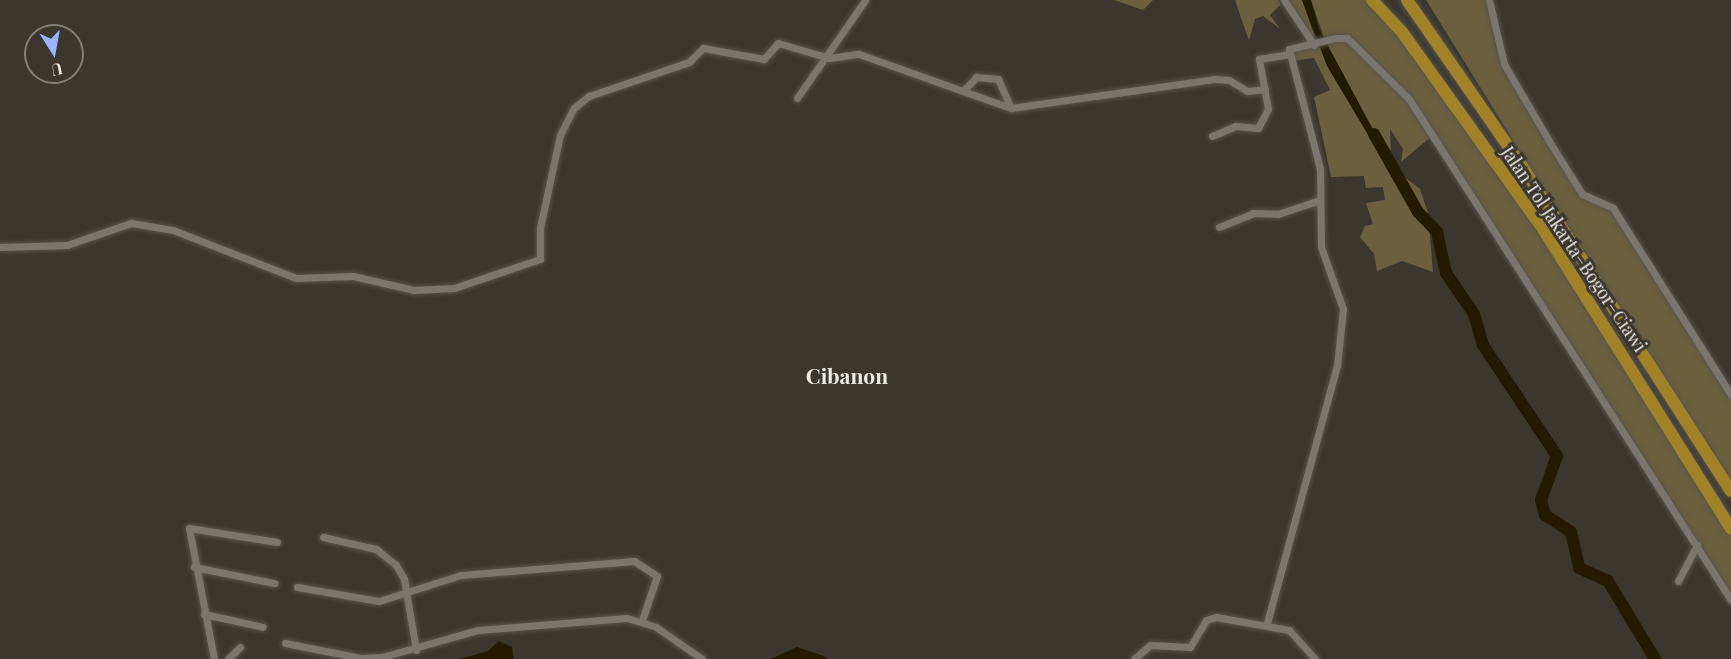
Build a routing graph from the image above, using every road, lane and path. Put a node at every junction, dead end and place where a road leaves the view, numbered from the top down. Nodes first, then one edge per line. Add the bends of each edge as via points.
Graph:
1 (865, 0) edge
2 (1284, 0) edge
3 (1372, 0) edge
4 (1407, 0) edge
5 (1489, 0) edge
6 (1316, 45) junction
7 (1289, 54) junction
8 (829, 58) junction
9 (1265, 89) junction
10 (963, 90) junction
11 (797, 98) dead end
12 (1011, 108) junction
13 (1212, 136) dead end
14 (1539, 182) dead end
15 (1320, 200) junction
16 (1219, 227) dead end
17 (1560, 227) junction
18 (0, 247) edge
19 (1731, 395) edge
20 (1731, 491) edge
21 (1731, 528) edge
22 (322, 537) dead end
23 (277, 542) dead end
24 (1697, 545) junction
25 (194, 567) junction
26 (1678, 580) dead end
27 (274, 584) dead end
28 (297, 587) dead end
29 (407, 594) junction
30 (1731, 600) edge
31 (204, 614) junction
32 (642, 620) junction
33 (1267, 623) junction
34 (263, 627) dead end
35 (285, 643) dead end
36 (240, 647) dead end
37 (416, 650) junction
38 (214, 659) edge
39 (228, 659) edge
40 (702, 659) edge
41 (1134, 659) edge
42 (1315, 659) edge

1 - 8 street
2 - 6 street
3 - 21 highway, Jalan Tol Jakarta–Bogor–Ciawi via 1402,32 1543,229
4 - 17 highway, Jalan Tol Jakarta–Bogor–Ciawi
5 - 19 street via 1509,74 1582,194 1612,207
6 - 7 street via 1289,50
6 - 24 street via 1347,38 1409,99
7 - 9 street via 1259,59
7 - 15 street via 1311,124
8 - 10 street via 860,54
8 - 11 street
8 - 18 street via 778,43 764,59 703,48 689,62 669,66 652,79 589,96 574,108 560,135 540,228 540,259 454,288 414,290 362,276 296,278 173,230 131,223 67,245
9 - 12 street via 1247,91 1229,80 1214,79
9 - 13 street via 1268,113 1256,129 1235,126
10 - 12 street
10 - 12 street via 978,76 998,79
14 - 17 highway
15 - 16 street via 1278,214 1253,213 1240,223
15 - 33 street via 1321,247 1343,309 1337,366
17 - 20 highway, Jalan Tol Jakarta–Bogor–Ciawi
22 - 29 street via 388,555
23 - 25 street via 189,528
24 - 26 street
24 - 30 street
25 - 27 street
25 - 31 street
28 - 29 street via 363,601
29 - 32 street via 461,575 634,561 657,576
29 - 37 street
31 - 34 street
31 - 38 street
32 - 37 street via 478,630
32 - 40 street
33 - 41 street via 1211,618 1190,647 1150,645
33 - 42 street via 1289,630
35 - 37 street via 361,658
36 - 39 street

